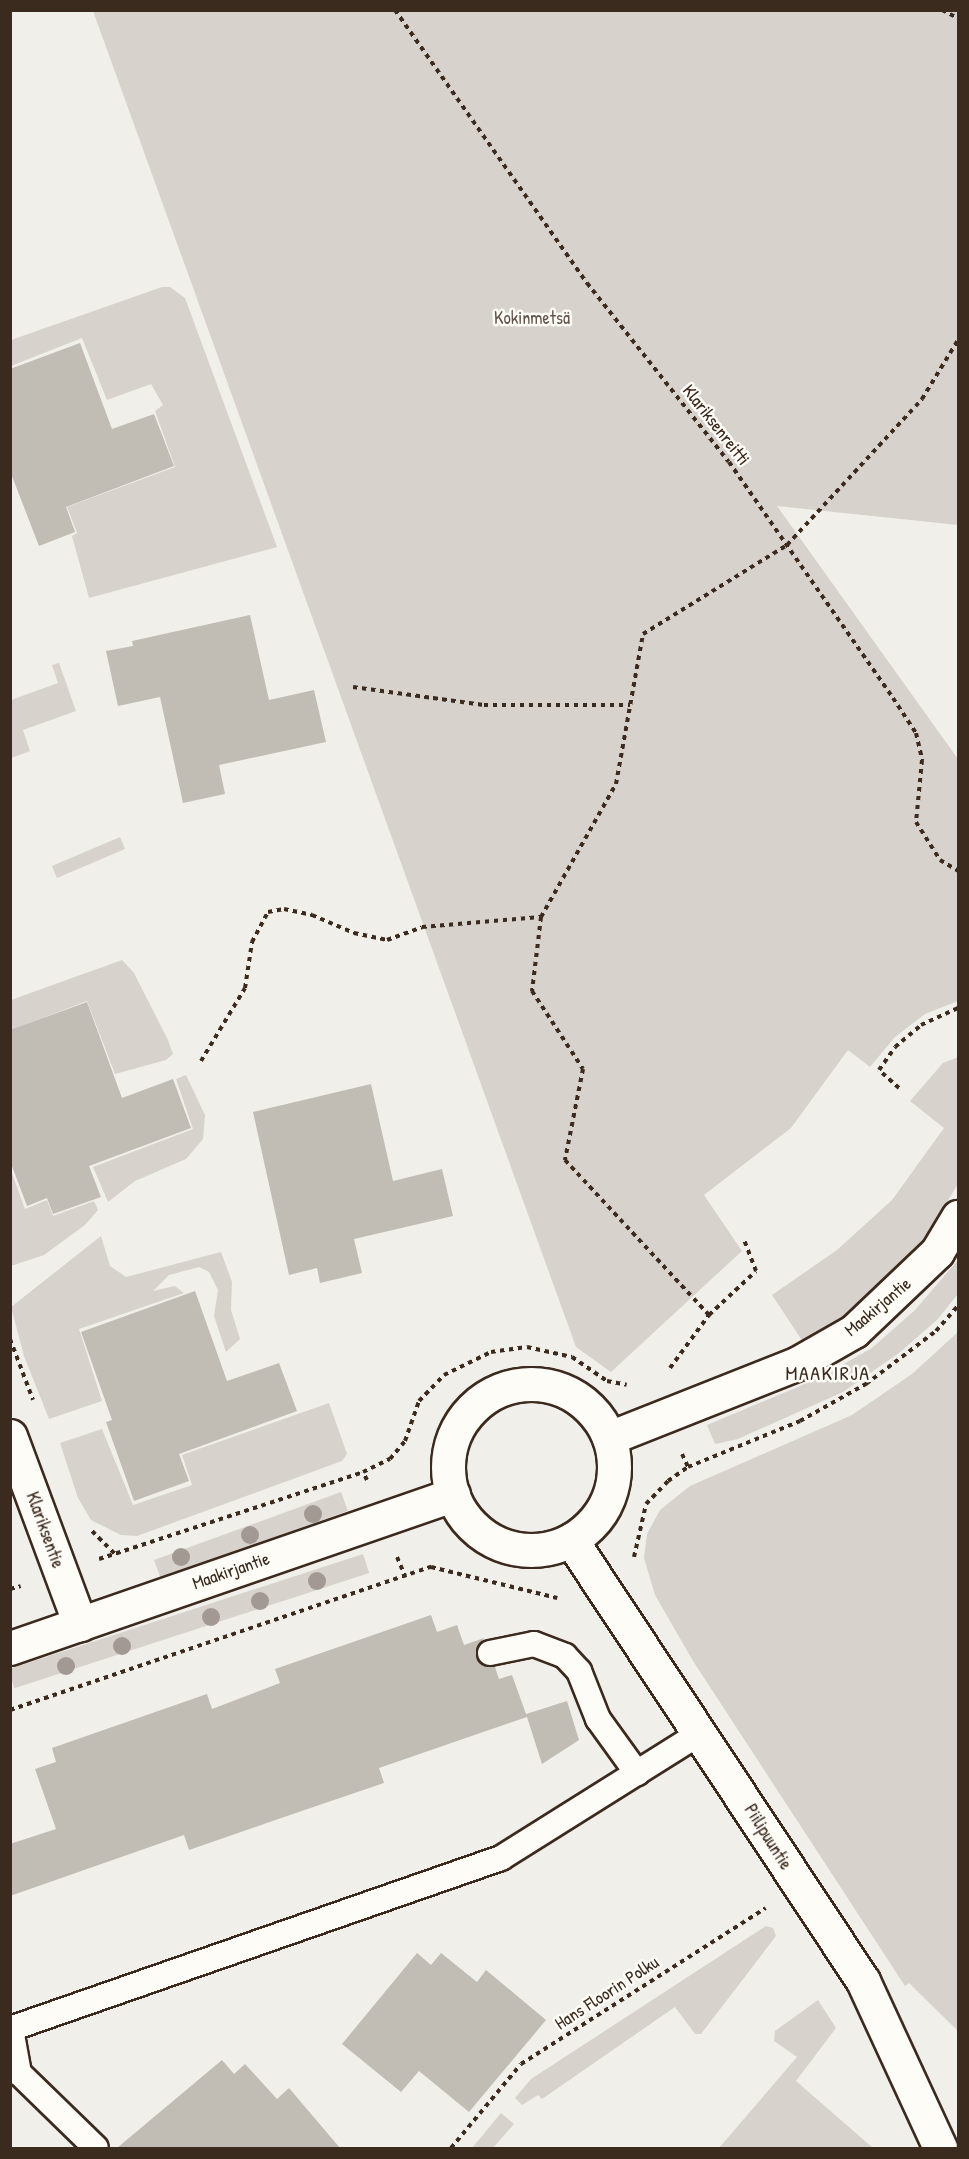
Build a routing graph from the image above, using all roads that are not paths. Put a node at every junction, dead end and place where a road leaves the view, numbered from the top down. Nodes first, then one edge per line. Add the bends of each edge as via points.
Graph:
1 (958, 1217) edge
2 (10, 1436) edge
3 (609, 1438) junction
4 (453, 1495) junction
5 (571, 1539) junction
6 (80, 1624) junction
7 (10, 1648) edge
8 (490, 1653) dead end
9 (702, 1732) junction
10 (637, 1773) junction
11 (11, 2029) edge
12 (96, 2148) edge
13 (940, 2148) edge

1 - 3 street, Maakirjantie via 937,1252 854,1331 798,1364 659,1403
2 - 6 street, Klariksentie
3 - 4 street via 593,1410 567,1391 546,1384 507,1387 472,1408 458,1427 448,1467
3 - 5 street via 614,1467 608,1499 592,1523
4 - 5 street via 478,1532 508,1547 549,1548
4 - 6 street, Maakirjantie
5 - 9 street, Piilipuuntie
6 - 7 street, Maakirjantie
8 - 10 lane via 534,1644 565,1656 579,1671 598,1719
9 - 10 lane
9 - 13 street, Piilipuuntie via 863,1981
10 - 11 lane via 501,1858
11 - 12 lane via 19,2073

